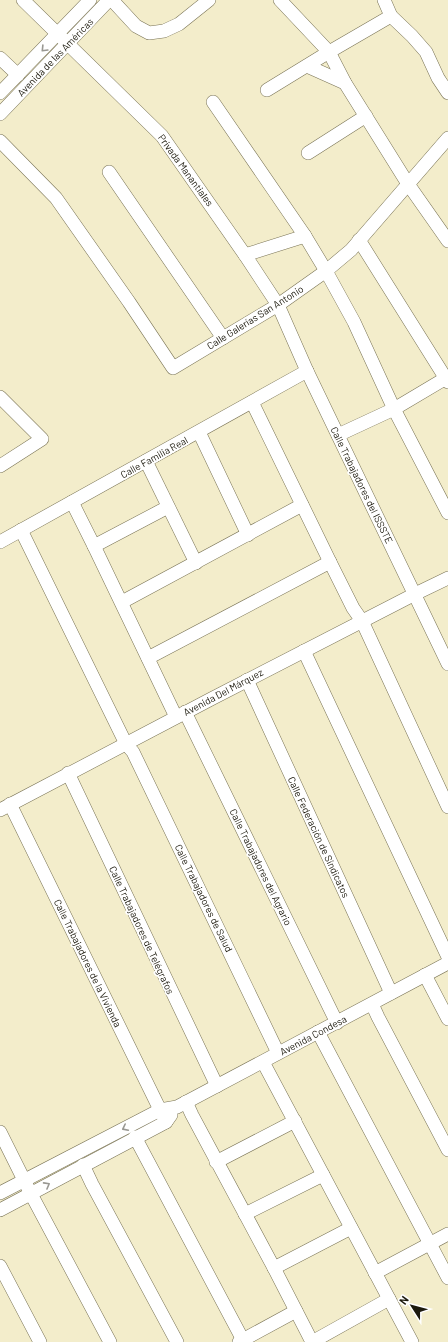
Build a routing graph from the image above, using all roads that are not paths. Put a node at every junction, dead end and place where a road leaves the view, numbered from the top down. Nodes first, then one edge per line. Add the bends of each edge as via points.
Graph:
1 (23, 0) edge
2 (90, 0) edge
3 (109, 0) edge
4 (112, 0) edge
5 (209, 0) edge
6 (280, 0) edge
7 (384, 0) edge
8 (391, 16) junction
9 (58, 34) junction
10 (68, 44) junction
11 (329, 52) junction
12 (0, 58) edge
13 (307, 66) junction
14 (18, 75) junction
15 (345, 82) junction
16 (267, 90) dead end
17 (0, 93) edge
18 (448, 94) edge
19 (213, 102) dead end
20 (0, 114) edge
21 (366, 116) junction
22 (448, 138) edge
23 (0, 141) edge
24 (308, 153) dead end
25 (109, 172) dead end
26 (408, 184) junction
27 (305, 236) junction
28 (358, 240) junction
29 (448, 241) edge
30 (245, 255) junction
31 (326, 271) junction
32 (278, 305) junction
33 (223, 338) junction
34 (307, 372) junction
35 (447, 380) edge
36 (0, 398) edge
37 (252, 402) junction
38 (394, 409) junction
39 (199, 432) junction
40 (338, 435) junction
41 (146, 461) junction
42 (0, 466) edge
43 (72, 502) junction
44 (302, 505) junction
45 (168, 507) junction
46 (448, 513) edge
47 (21, 530) junction
48 (248, 535) junction
49 (0, 542) edge
50 (94, 546) junction
51 (330, 562) junction
52 (196, 563) junction
53 (448, 578) edge
54 (415, 594) junction
55 (122, 602) junction
56 (362, 621) junction
57 (304, 651) junction
58 (148, 658) junction
59 (448, 664) edge
60 (247, 680) junction
61 (181, 715) junction
62 (126, 744) junction
63 (68, 773) junction
64 (5, 807) edge
65 (448, 807) edge
66 (448, 958) edge
67 (448, 963) edge
68 (425, 975) junction
69 (391, 993) junction
70 (372, 1004) junction
71 (448, 1019) edge
72 (337, 1022) junction
73 (318, 1032) junction
74 (278, 1053) junction
75 (263, 1062) junction
76 (217, 1086) junction
77 (182, 1105) junction
78 (163, 1116) junction
79 (295, 1121) junction
80 (0, 1132) edge
81 (135, 1137) junction
82 (448, 1150) edge
83 (216, 1162) junction
84 (83, 1165) junction
85 (323, 1175) junction
86 (24, 1180) junction
87 (0, 1193) edge
88 (31, 1194) junction
89 (0, 1210) edge
90 (245, 1214) junction
91 (351, 1228) junction
92 (448, 1234) edge
93 (430, 1244) junction
94 (0, 1266) edge
95 (274, 1268) junction
96 (375, 1273) junction
97 (448, 1278) edge
98 (389, 1299) junction
99 (296, 1311) junction
100 (242, 1341) edge
101 (40, 1342) edge
102 (110, 1342) edge
103 (177, 1342) edge
104 (312, 1342) edge
105 (412, 1342) edge

1 - 9 street, Privada Manantiales
2 - 9 street, Avenida de las Américas
3 - 10 street, Avenida de las Américas
4 - 5 street via 136,26 149,33 164,31 178,24
6 - 11 street
7 - 8 street
8 - 11 street
8 - 18 street via 426,52
9 - 10 street, Privada Manantiales
9 -> 14 street, Avenida de las Américas
10 - 20 street, Avenida de las Américas
10 - 30 street, Privada Manantiales via 162,136
11 - 13 street
11 - 15 street
12 - 14 street
13 - 15 street
13 - 16 street
14 - 17 street, Avenida de las Américas
15 - 21 street
19 - 27 street
21 - 24 street
21 - 26 street
22 - 26 street, Calle Galerías San Antonio
23 - 33 street, Calle Galerías San Antonio via 56,198 172,368
25 - 33 street
26 - 28 street, Calle Galerías San Antonio
26 - 29 street
27 - 30 street
27 - 31 street
28 - 31 street, Calle Galerías San Antonio via 351,250
28 - 35 street
30 - 32 street, Privada Manantiales
31 - 32 street, Calle Galerías San Antonio
31 - 38 street via 354,322
32 - 33 street, Calle Galerías San Antonio
32 - 34 street, Calle Trabajadores del ISSSTE
34 - 37 street, Calle Familia Real
34 - 40 street, Calle Trabajadores del ISSSTE
35 - 38 street
36 - 42 street via 42,439
37 - 39 street, Calle Familia Real
37 - 44 street
38 - 40 street
38 - 46 street
39 - 41 street, Calle Familia Real
39 - 48 street
40 - 54 street, Calle Trabajadores del ISSSTE
41 - 43 street, Calle Familia Real
41 - 45 street
43 - 47 street, Calle Familia Real
43 - 50 street, Calle Trabajadores del Agrario
44 - 48 street
44 - 51 street
45 - 50 street
45 - 52 street
47 - 49 street, Calle Familia Real
47 - 62 street, Calle Trabajadores de Salud
48 - 52 street
50 - 55 street, Calle Trabajadores del Agrario
51 - 56 street
51 - 58 street
52 - 55 street
53 - 54 street, Avenida Del Márquez
54 - 56 street, Avenida Del Márquez
54 - 59 street, Calle Trabajadores del ISSSTE
55 - 58 street, Calle Trabajadores del Agrario
56 - 57 street, Avenida Del Márquez
56 - 65 street
57 - 60 street, Avenida Del Márquez
57 - 66 street
58 - 61 street, Calle Trabajadores del Agrario
60 - 61 street, Avenida Del Márquez
60 - 69 street, Calle Federación de Sindicatos
61 - 62 street, Avenida Del Márquez
61 - 72 street, Calle Trabajadores del Agrario
62 - 63 street, Avenida Del Márquez
62 - 74 street, Calle Trabajadores de Salud via 133,752
63 - 64 street, Avenida Del Márquez
63 - 76 street, Calle Trabajadores de Telégrafos
64 - 78 street, Calle Trabajadores de la Vivienda
67 - 68 street, Avenida Condesa
68 - 69 street, Avenida Condesa
68 - 71 street
69 - 70 street, Avenida Condesa
70 - 72 street, Avenida Condesa
70 - 82 street
72 - 73 street, Avenida Condesa
73 - 74 street, Avenida Condesa
73 - 93 street
74 - 75 street, Avenida Condesa
75 - 76 street, Avenida Condesa
75 - 79 street
76 - 77 street, Avenida Condesa
77 - 78 street, Avenida Condesa
77 - 83 street
78 - 81 street, Avenida Condesa
78 -> 86 street, Avenida Condesa
79 - 83 street
79 - 85 street
80 - 86 street
81 - 84 street, Avenida Condesa
81 - 100 street
83 - 90 street
88 -> 84 street, Avenida Condesa
84 - 103 street
85 - 90 street
85 - 91 street
86 - 87 street, Avenida Condesa
86 - 88 street
88 - 89 street, Avenida Condesa
88 - 102 street
90 - 95 street
91 - 95 street
91 - 96 street
92 - 93 street
93 - 96 street
93 - 97 street
94 - 101 street
95 - 99 street
96 - 98 street
98 - 104 street
98 - 105 street
99 - 100 street
99 - 104 street

